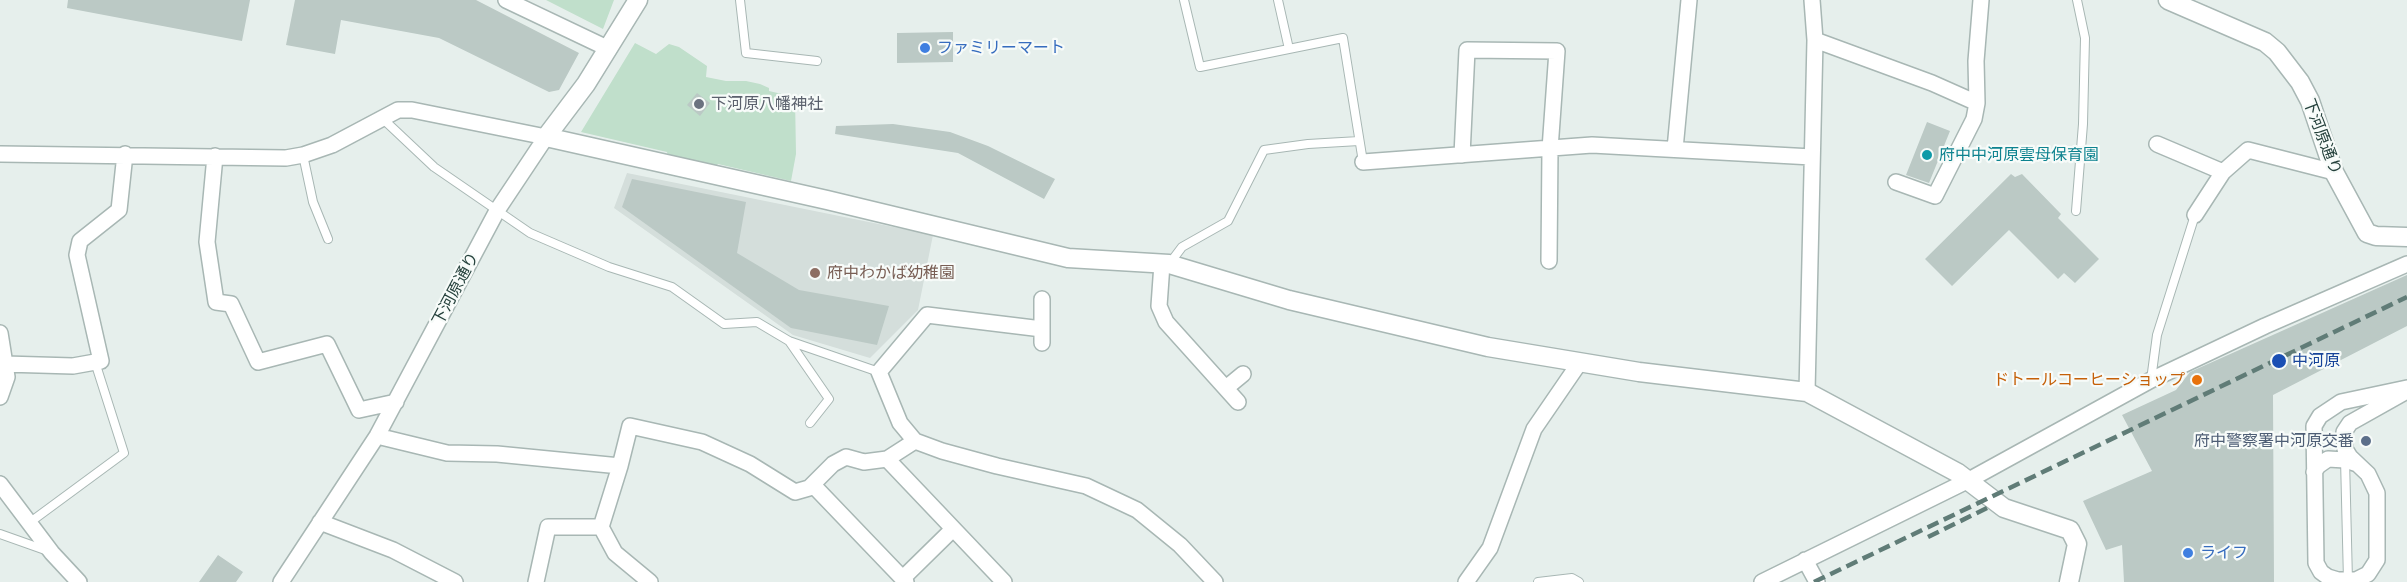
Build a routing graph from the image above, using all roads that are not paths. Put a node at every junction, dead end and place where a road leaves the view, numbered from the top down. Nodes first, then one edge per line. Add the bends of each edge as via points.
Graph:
1 (506, 0) edge
2 (638, 0) edge
3 (740, 0) edge
4 (1184, 0) edge
5 (1278, 0) edge
6 (1689, 0) edge
7 (1812, 0) edge
8 (1981, 0) edge
9 (2077, 0) edge
10 (2168, 0) edge
11 (1815, 40) junction
12 (609, 49) junction
13 (1289, 49) junction
14 (817, 61) dead end
15 (1977, 103) junction
16 (382, 118) junction
17 (546, 137) junction
18 (1359, 141) junction
19 (2157, 144) dead end
20 (1550, 149) junction
21 (1675, 150) junction
22 (0, 154) edge
23 (125, 154) junction
24 (303, 155) junction
25 (1462, 155) junction
26 (215, 156) junction
27 (1812, 157) junction
28 (1363, 162) joint
29 (2223, 172) junction
30 (2334, 172) junction
31 (1896, 182) dead end
32 (498, 209) junction
33 (2076, 211) dead end
34 (2195, 215) joint
35 (2407, 237) edge
36 (328, 239) dead end
37 (1549, 261) dead end
38 (1165, 264) junction
39 (2407, 264) edge
40 (1042, 299) dead end
41 (0, 333) edge
42 (789, 341) junction
43 (95, 362) junction
44 (1580, 362) junction
45 (4, 364) junction
46 (879, 372) junction
47 (1243, 374) dead end
48 (2151, 380) junction
49 (1226, 388) junction
50 (2407, 390) edge
51 (1807, 392) junction
52 (0, 397) edge
53 (396, 402) junction
54 (1238, 402) dead end
55 (810, 423) dead end
56 (377, 436) junction
57 (915, 441) junction
58 (2349, 457) junction
59 (887, 459) junction
60 (620, 466) junction
61 (2314, 472) junction
62 (1969, 480) junction
63 (0, 484) edge
64 (813, 485) junction
65 (320, 522) junction
66 (29, 523) junction
67 (601, 527) junction
68 (953, 529) junction
69 (0, 534) edge
70 (52, 553) junction
71 (1805, 560) junction
72 (1780, 578) edge
73 (904, 580) edge
74 (1469, 581) edge
75 (2348, 581) edge
76 (79, 582) edge
77 (280, 582) edge
78 (455, 582) edge
79 (536, 582) edge
80 (650, 582) edge
81 (1004, 582) edge
82 (1215, 582) edge
83 (1538, 582) edge
84 (1579, 582) edge
85 (1762, 582) edge
86 (1817, 582) edge
87 (2069, 582) edge

1 - 12 street
2 - 12 street, 下河原通り
3 - 14 lane via 746,52
4 - 13 lane via 1200,68
5 - 13 lane
6 - 21 street
7 - 11 street
8 - 15 street
9 - 33 lane via 2085,38
10 - 30 street, 下河原通り via 2265,42 2277,52 2310,100
11 - 15 street
11 - 27 street
12 - 17 street, 下河原通り
13 - 18 lane via 1343,38
15 - 31 street via 1974,119 1935,196
16 - 17 street via 398,110 412,110
16 - 24 street via 332,145
16 - 32 lane via 434,167
17 - 32 street, 下河原通り
17 - 38 street via 1068,258
18 - 28 lane
18 - 38 lane via 1264,150 1228,221 1182,247
19 - 29 street
20 - 21 street via 1592,145
20 - 25 street
20 - 25 street via 1557,51 1467,50
20 - 37 street
21 - 27 street
22 - 23 street
23 - 26 street
23 - 43 street via 119,210 80,241 77,255 101,361
24 - 26 street
24 - 36 lane via 313,202
25 - 28 street
26 - 53 street via 207,242 216,302 231,304 258,362 327,344 359,410
27 - 51 street
29 - 30 street via 2248,150
29 - 34 street
30 - 35 street, 下河原通り via 2367,233
32 - 42 lane via 530,233 609,267 672,287 724,324 757,322
32 - 53 street, 下河原通り
34 - 48 lane via 2157,335
38 - 44 street via 1289,300 1488,347
38 - 49 street via 1159,306 1166,322
39 - 48 street
40 - 46 street via 1042,336 927,315
41 - 45 street
42 - 46 lane
42 - 55 lane via 829,399
43 - 45 street via 73,366
43 - 66 lane via 124,453
44 - 51 street
44 - 74 street via 1534,429 1490,548
45 - 52 street via 7,377
46 - 57 street via 900,423
47 - 49 street
48 - 62 street
49 - 54 street
50 - 58 street via 2350,423 2344,432
50 - 61 street via 2341,402 2319,416 2314,426
51 - 62 street
53 - 56 street, 下河原通り
56 - 60 street via 447,453
56 - 65 street, 下河原通り
57 - 59 street
57 - 82 street via 942,452 1086,486 1137,510 1180,545
58 - 61 street via 2328,459
58 - 75 lane
58 - 75 street via 2368,474 2377,493 2378,560 2368,574
59 - 64 street via 864,462 846,457 833,464
59 - 68 street
60 - 64 street via 630,426 702,442 750,464 795,492
60 - 67 street
61 - 75 street via 2316,563 2328,578
62 - 71 street
62 - 87 street via 2004,508 2070,530 2077,544
63 - 66 street
64 - 73 street
65 - 77 street, 下河原通り
65 - 78 street via 393,550
66 - 70 street
67 - 79 street via 548,527
67 - 80 street via 615,553
68 - 73 street
68 - 81 street
69 - 70 lane
70 - 76 street
71 - 72 street
71 - 86 street
72 - 85 street
83 - 84 lane via 1572,578

